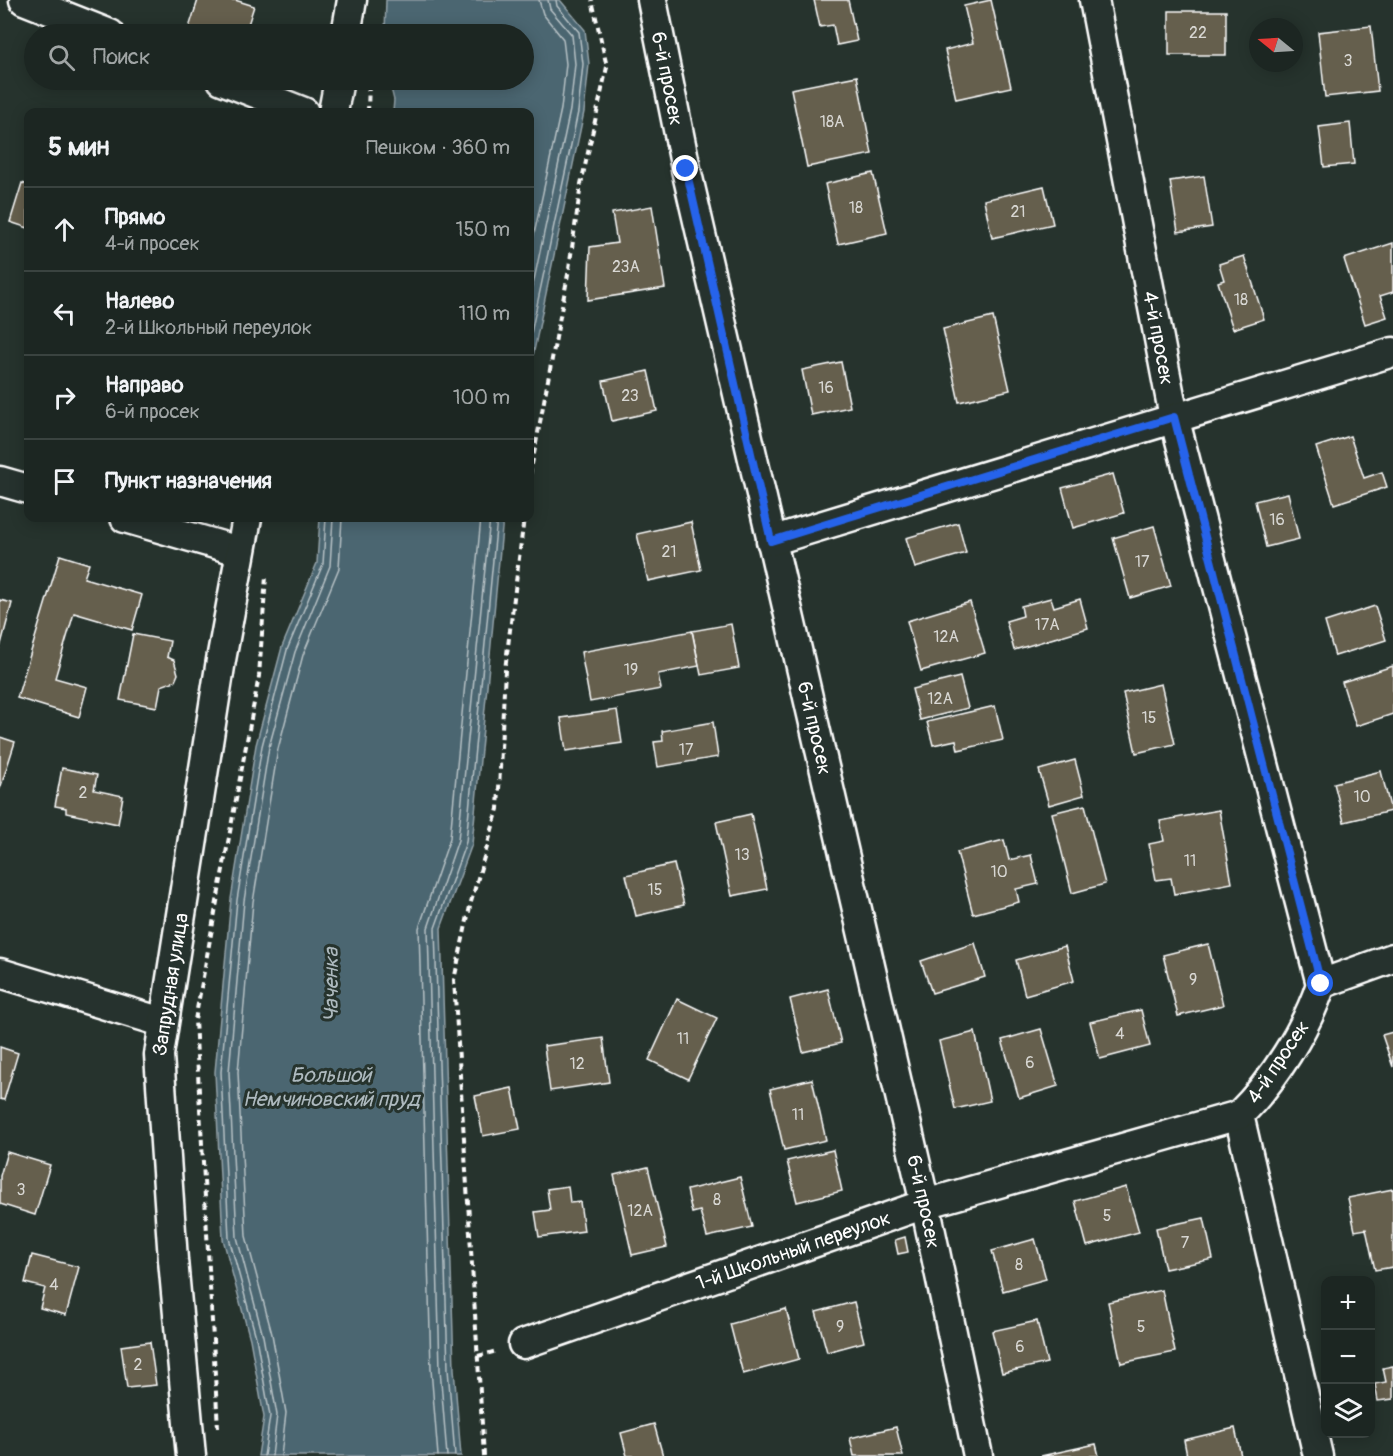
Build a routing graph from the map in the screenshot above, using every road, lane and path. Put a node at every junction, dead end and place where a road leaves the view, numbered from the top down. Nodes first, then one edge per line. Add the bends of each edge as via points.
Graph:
1 (24, 0) edge
2 (352, 0) edge
3 (592, 0) edge
4 (652, 0) edge
5 (1094, 0) edge
6 (85, 24) edge
7 (348, 24) edge
8 (248, 90) edge
9 (337, 90) edge
10 (369, 90) edge
11 (294, 108) edge
12 (334, 108) edge
13 (368, 108) edge
14 (1393, 352) edge
15 (1174, 417) junction
16 (534, 454) edge
17 (0, 481) edge
18 (24, 488) edge
19 (139, 522) edge
20 (245, 522) edge
21 (524, 522) edge
22 (771, 541) junction
23 (239, 551) junction
24 (267, 574) dead end
25 (1393, 958) edge
26 (0, 973) edge
27 (1321, 984) junction
28 (162, 1022) junction
29 (1239, 1115) junction
30 (925, 1204) junction
31 (523, 1344) dead end
32 (219, 1432) dead end
33 (191, 1456) edge
34 (484, 1456) edge
35 (978, 1456) edge
36 (1318, 1456) edge

1 - 6 street
2 - 7 street
3 - 16 path via 607,68 581,184
4 - 22 street, 6-й просек via 686,169
5 - 15 street, 4-й просек
8 - 11 street
9 - 12 street
10 - 13 path
14 - 15 street
15 - 22 street
15 - 27 street, 4-й просек
17 - 18 street
19 - 23 street
20 - 23 street, Запрудная улица
21 - 34 path via 505,670 498,809 454,980
22 - 30 street, 6-й просек
23 - 28 street, Запрудная улица via 174,969
24 - 32 path via 259,676 195,1020
25 - 27 street
26 - 28 street
27 - 29 street, 4-й просек via 1312,1011 1256,1098
28 - 33 street, Запрудная улица via 161,1089
29 - 30 street, 1-й Школьный переулок
29 - 36 street, 4-й просек
30 - 31 street, 1-й Школьный переулок
30 - 35 street, 6-й просек

